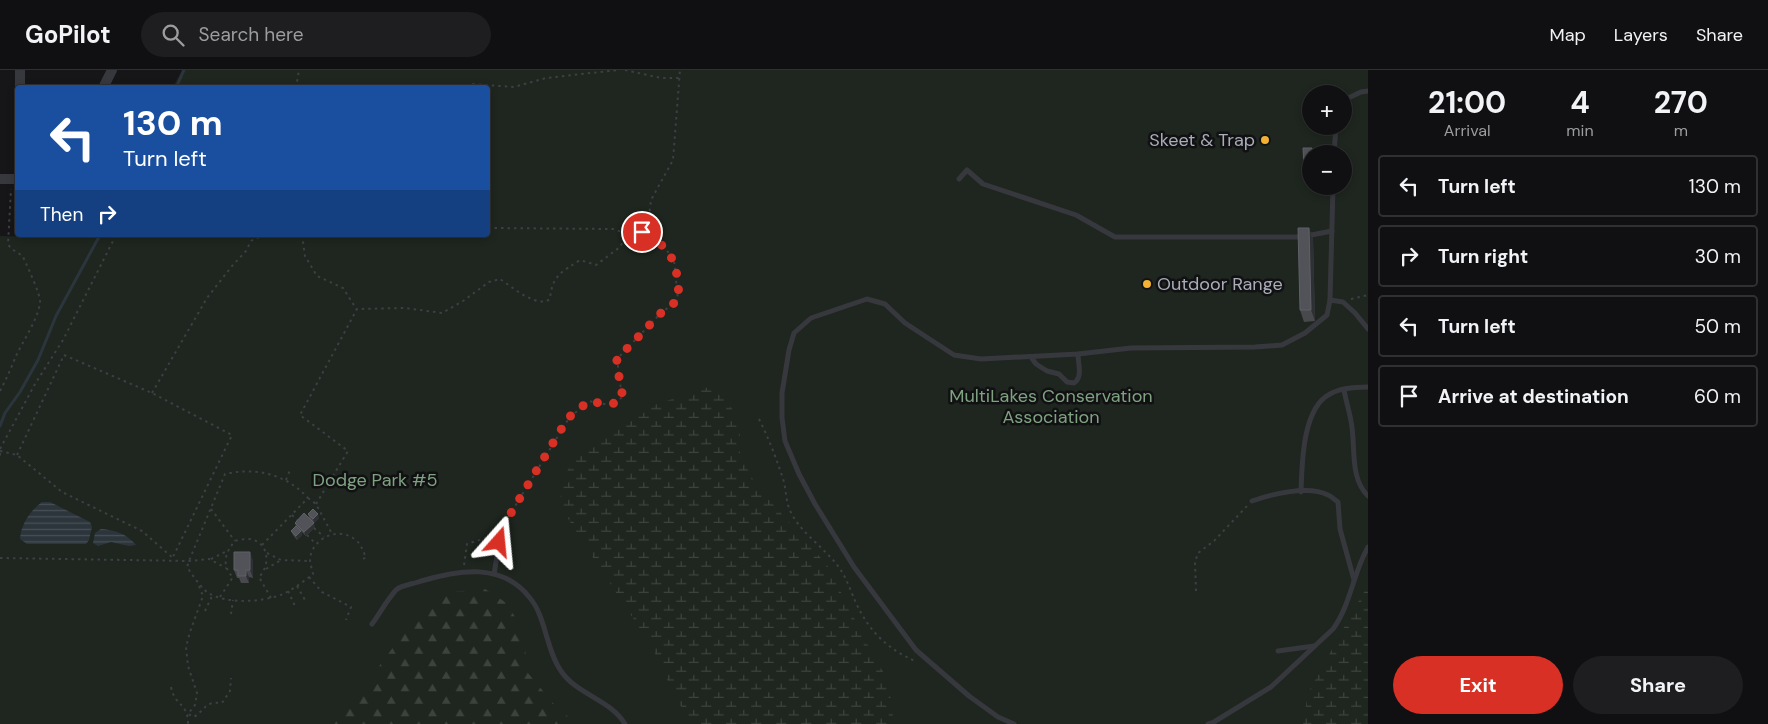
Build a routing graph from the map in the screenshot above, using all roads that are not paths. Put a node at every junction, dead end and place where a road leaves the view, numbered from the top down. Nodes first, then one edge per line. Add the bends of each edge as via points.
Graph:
1 (20, 70) edge
2 (112, 70) edge
3 (20, 85) edge
4 (104, 85) edge
5 (1368, 91) edge
6 (1352, 96) edge
7 (0, 179) edge
8 (14, 179) edge
9 (959, 179) dead end
10 (1333, 195) edge
11 (1332, 231) junction
12 (1330, 300) junction
13 (1368, 329) edge
14 (1078, 354) junction
15 (1030, 357) junction
16 (1368, 387) edge
17 (1344, 390) junction
18 (1301, 492) junction
19 (1368, 496) edge
20 (1252, 501) road end
21 (502, 528) road end
22 (1368, 547) edge
23 (494, 574) junction
24 (1354, 580) junction
25 (372, 624) dead end
26 (1314, 646) junction
27 (1278, 652) dead end
28 (625, 724) edge
29 (1014, 724) edge
30 (1208, 724) edge

1 - 3 street
2 - 4 street
5 - 6 lane
7 - 8 street
9 - 11 lane via 967,170 983,184 1076,216 1115,237 1301,237
10 - 11 lane
11 - 12 lane
12 - 13 lane via 1343,302
12 - 14 lane via 1327,315 1306,333 1282,345 1131,348
14 - 15 lane
14 - 15 lane via 1080,376 1074,384 1059,374 1047,371
15 - 29 lane via 981,359 954,355 905,323 885,304 867,299 811,318 794,333 782,393 785,441 815,504 854,567 916,650 969,696 998,717
16 - 17 lane
17 - 18 lane via 1329,394 1314,409 1305,437
17 - 19 lane via 1358,480
18 - 20 lane
18 - 24 lane via 1328,495 1338,502 1340,530
21 - 23 lane
22 - 24 lane
23 - 25 lane via 481,571 447,573 397,589
23 - 28 lane via 512,582 530,598 550,650 568,680 604,702
24 - 26 lane via 1341,618
26 - 27 lane
26 - 30 lane via 1271,687

